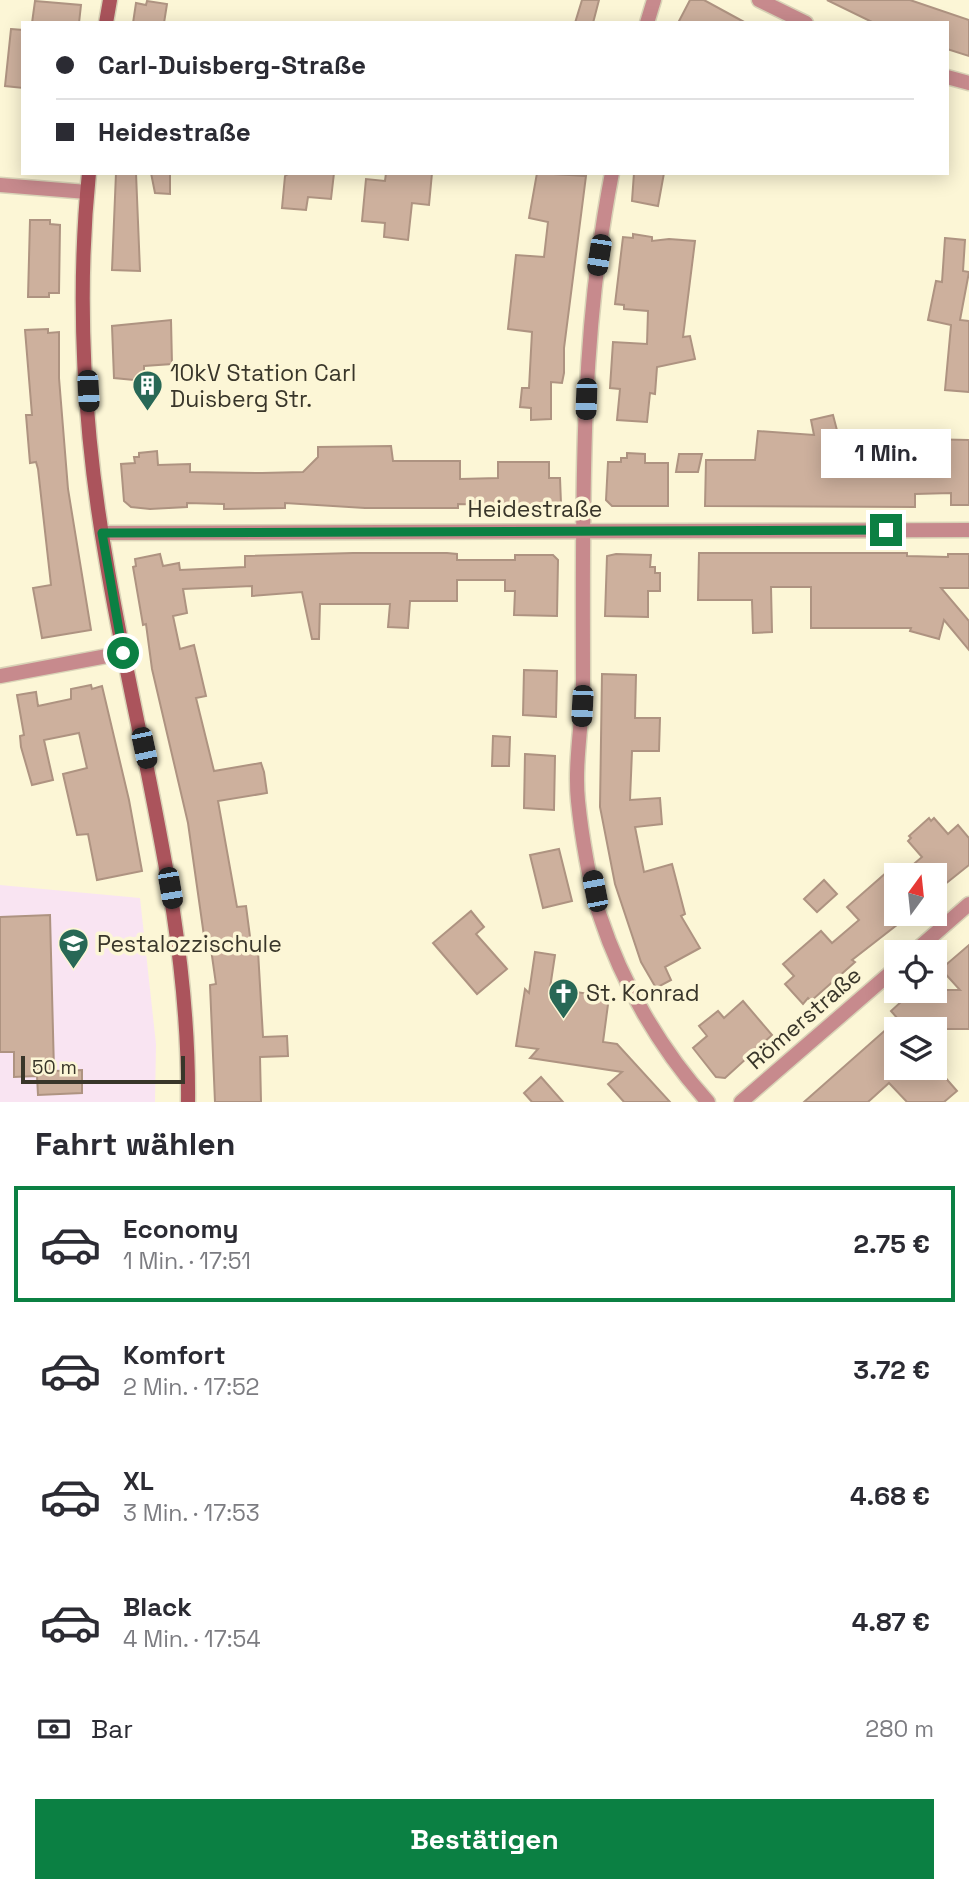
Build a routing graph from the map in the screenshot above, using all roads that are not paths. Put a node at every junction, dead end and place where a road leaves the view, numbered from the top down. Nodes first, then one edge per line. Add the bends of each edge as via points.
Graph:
1 (110, 0) edge
2 (654, 0) edge
3 (759, 0) edge
4 (106, 21) edge
5 (648, 21) edge
6 (802, 21) edge
7 (949, 78) edge
8 (969, 83) edge
9 (89, 175) edge
10 (612, 175) edge
11 (0, 185) edge
12 (87, 192) junction
13 (969, 530) edge
14 (583, 531) junction
15 (102, 533) junction
16 (123, 653) junction
17 (0, 676) edge
18 (969, 904) edge
19 (928, 940) edge
20 (884, 978) edge
21 (188, 1102) edge
22 (708, 1102) edge
23 (741, 1102) edge

1 - 4 main road
2 - 5 street
3 - 6 street
7 - 8 street
9 - 12 main road
10 - 14 street via 588,360
11 - 12 street
12 - 15 main road via 86,364
13 - 14 street, Heidestraße
14 - 15 street, Heidestraße
14 - 22 street via 578,800 599,914 652,1028
15 - 16 main road
16 - 17 street
16 - 21 main road via 174,911
18 - 19 street
20 - 23 street, Römerstraße

